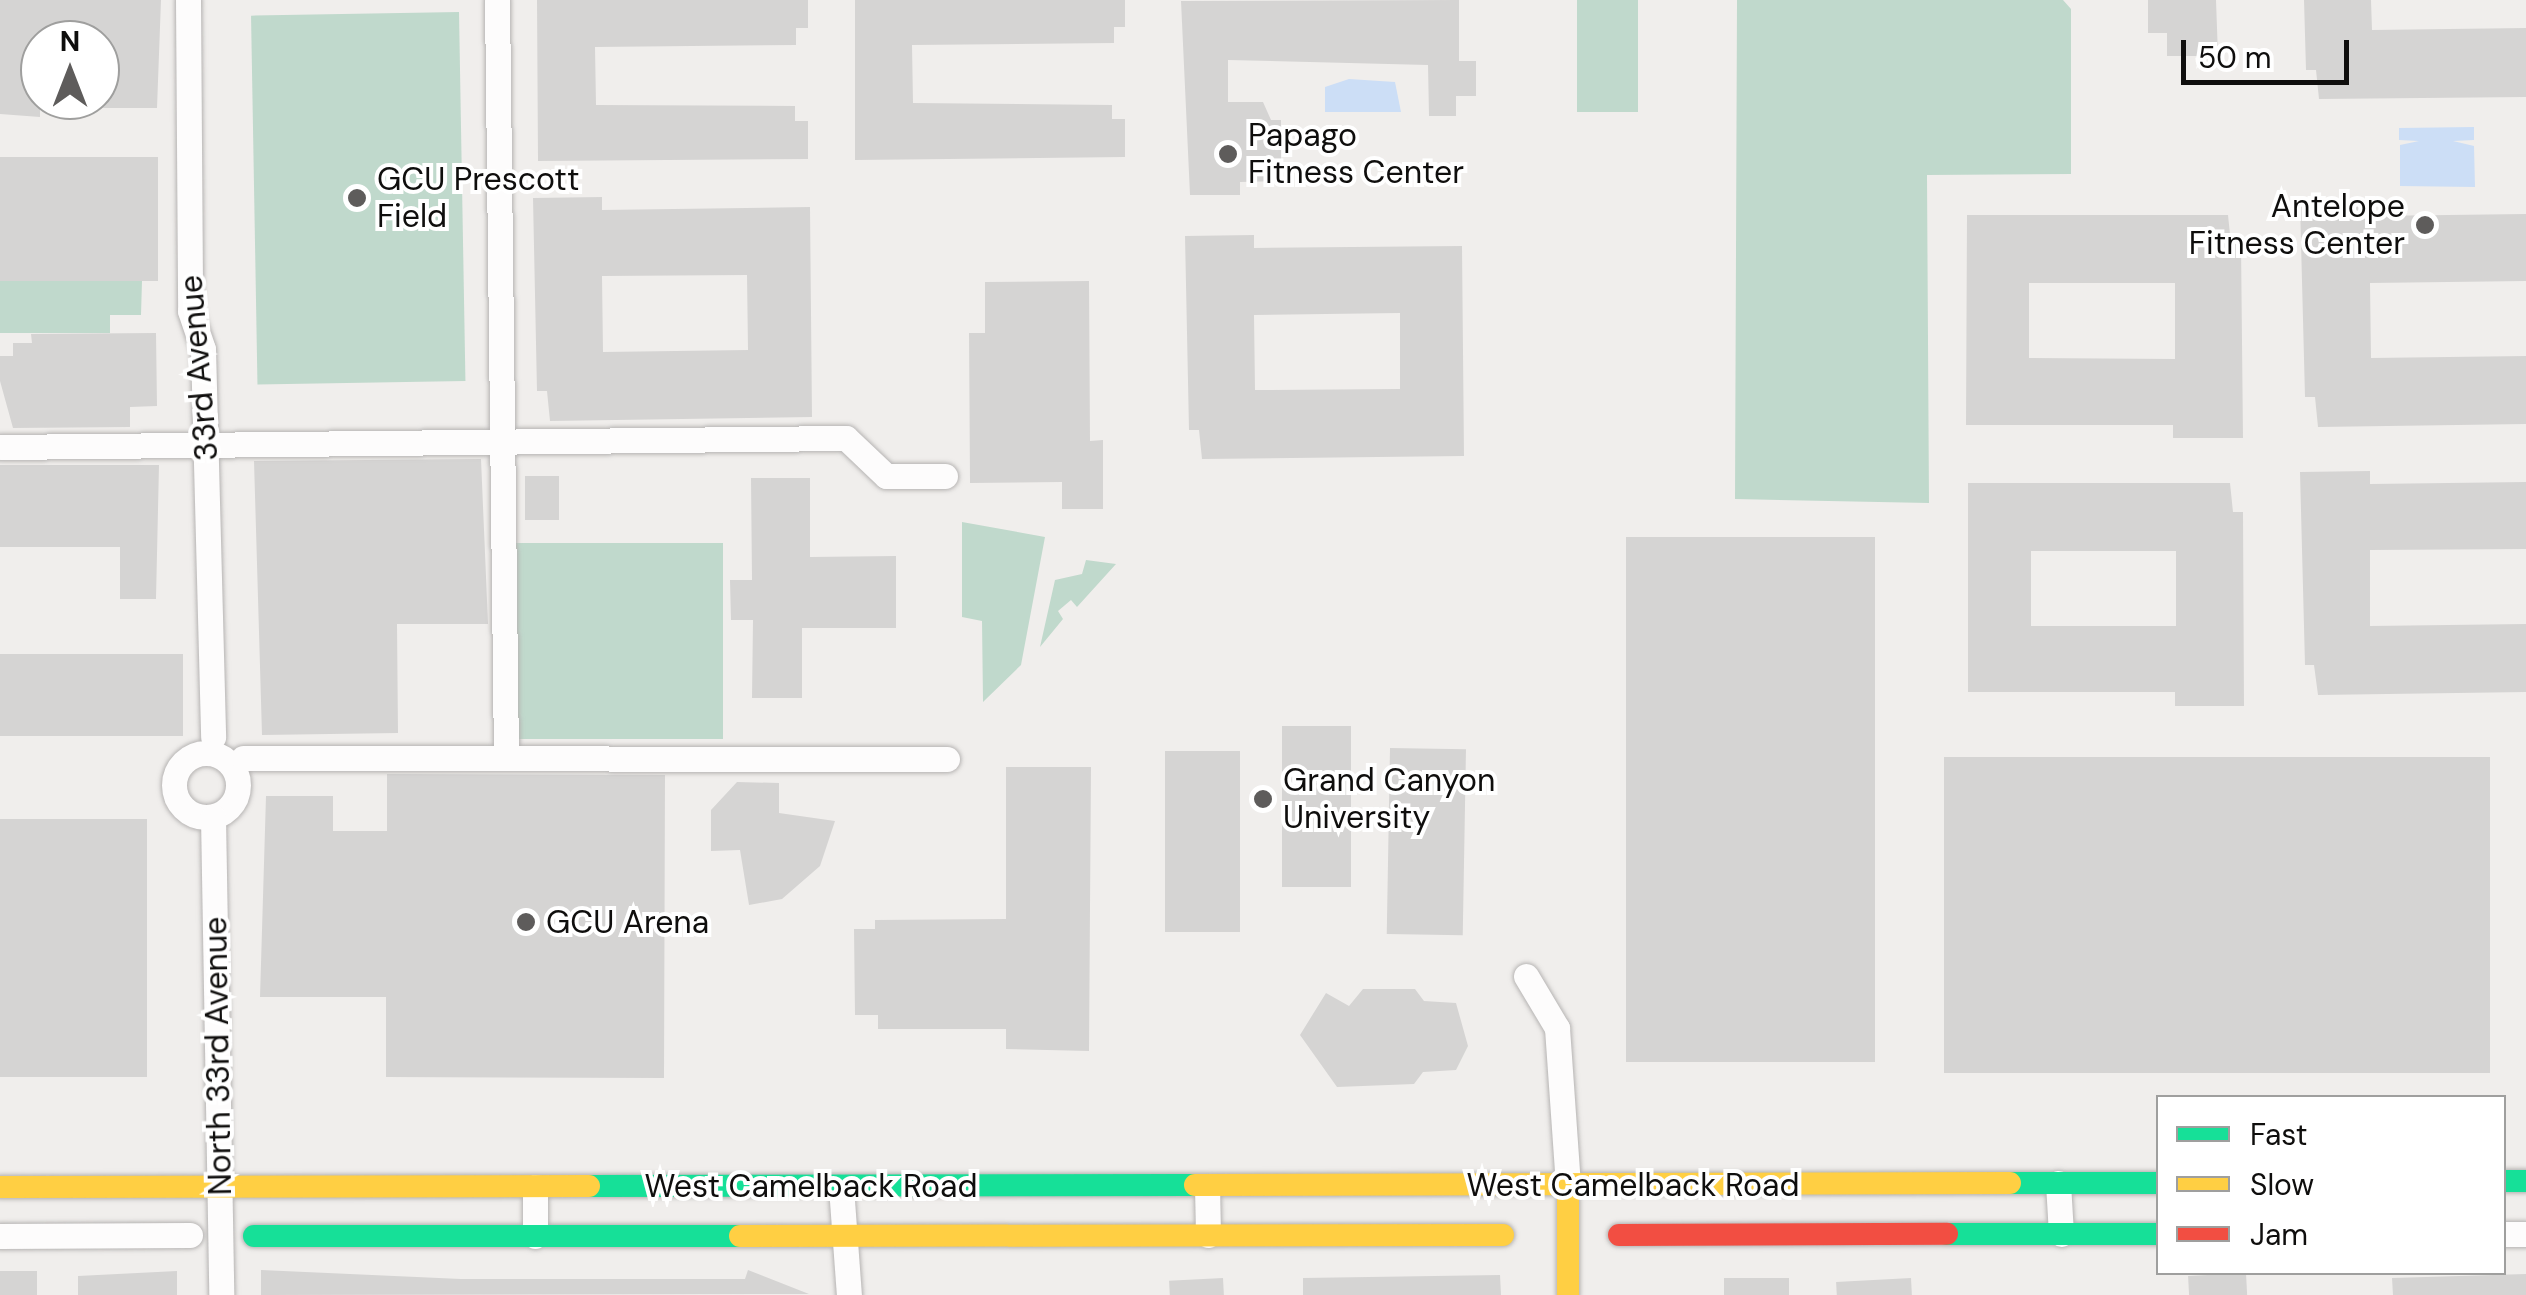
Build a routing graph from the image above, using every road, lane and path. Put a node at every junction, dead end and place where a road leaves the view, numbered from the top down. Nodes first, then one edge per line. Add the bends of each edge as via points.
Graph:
1 (188, 0) edge
2 (497, 0) edge
3 (504, 442) junction
4 (207, 444) junction
5 (0, 447) edge
6 (945, 476) dead end
7 (213, 737) dead end
8 (243, 758) dead end
9 (506, 758) junction
10 (946, 758) dead end
11 (213, 817) dead end
12 (1526, 976) dead end
13 (2058, 1183) junction
14 (2156, 1183) edge
15 (221, 1186) junction
16 (534, 1186) junction
17 (842, 1186) junction
18 (1208, 1186) junction
19 (1568, 1186) junction
20 (0, 1187) edge
21 (2060, 1234) junction
22 (2156, 1234) edge
23 (190, 1235) dead end
24 (846, 1235) junction
25 (1208, 1235) junction
26 (1503, 1235) dead end
27 (0, 1236) edge
28 (254, 1236) dead end
29 (536, 1236) junction
30 (1619, 1236) dead end
31 (221, 1295) edge
32 (849, 1295) edge
33 (1568, 1295) edge

1 - 4 street, 33rd Avenue via 190,311 202,349
2 - 3 street
3 - 4 street
3 - 6 street via 846,438 886,476
3 - 9 street
4 - 5 street
4 - 7 street, 33rd Avenue
8 - 9 street
9 - 10 street
11 - 15 street, North 33rd Avenue
12 - 19 street via 1556,1028
13 - 14 main road, West Camelback Road
13 - 19 main road, West Camelback Road
13 - 21 street
15 - 16 main road, West Camelback Road
15 - 20 main road, West Camelback Road
15 - 31 street, North 33rd Avenue
16 - 17 main road, West Camelback Road
16 - 29 street
17 - 18 main road, West Camelback Road
17 - 24 street
18 - 19 main road, West Camelback Road
18 - 25 street
19 - 33 main road
21 - 22 main road, West Camelback Road
21 - 30 main road, West Camelback Road
23 - 27 street
24 - 25 main road, West Camelback Road
24 - 29 main road, West Camelback Road
24 - 32 street
25 - 26 main road, West Camelback Road
28 - 29 main road, West Camelback Road

